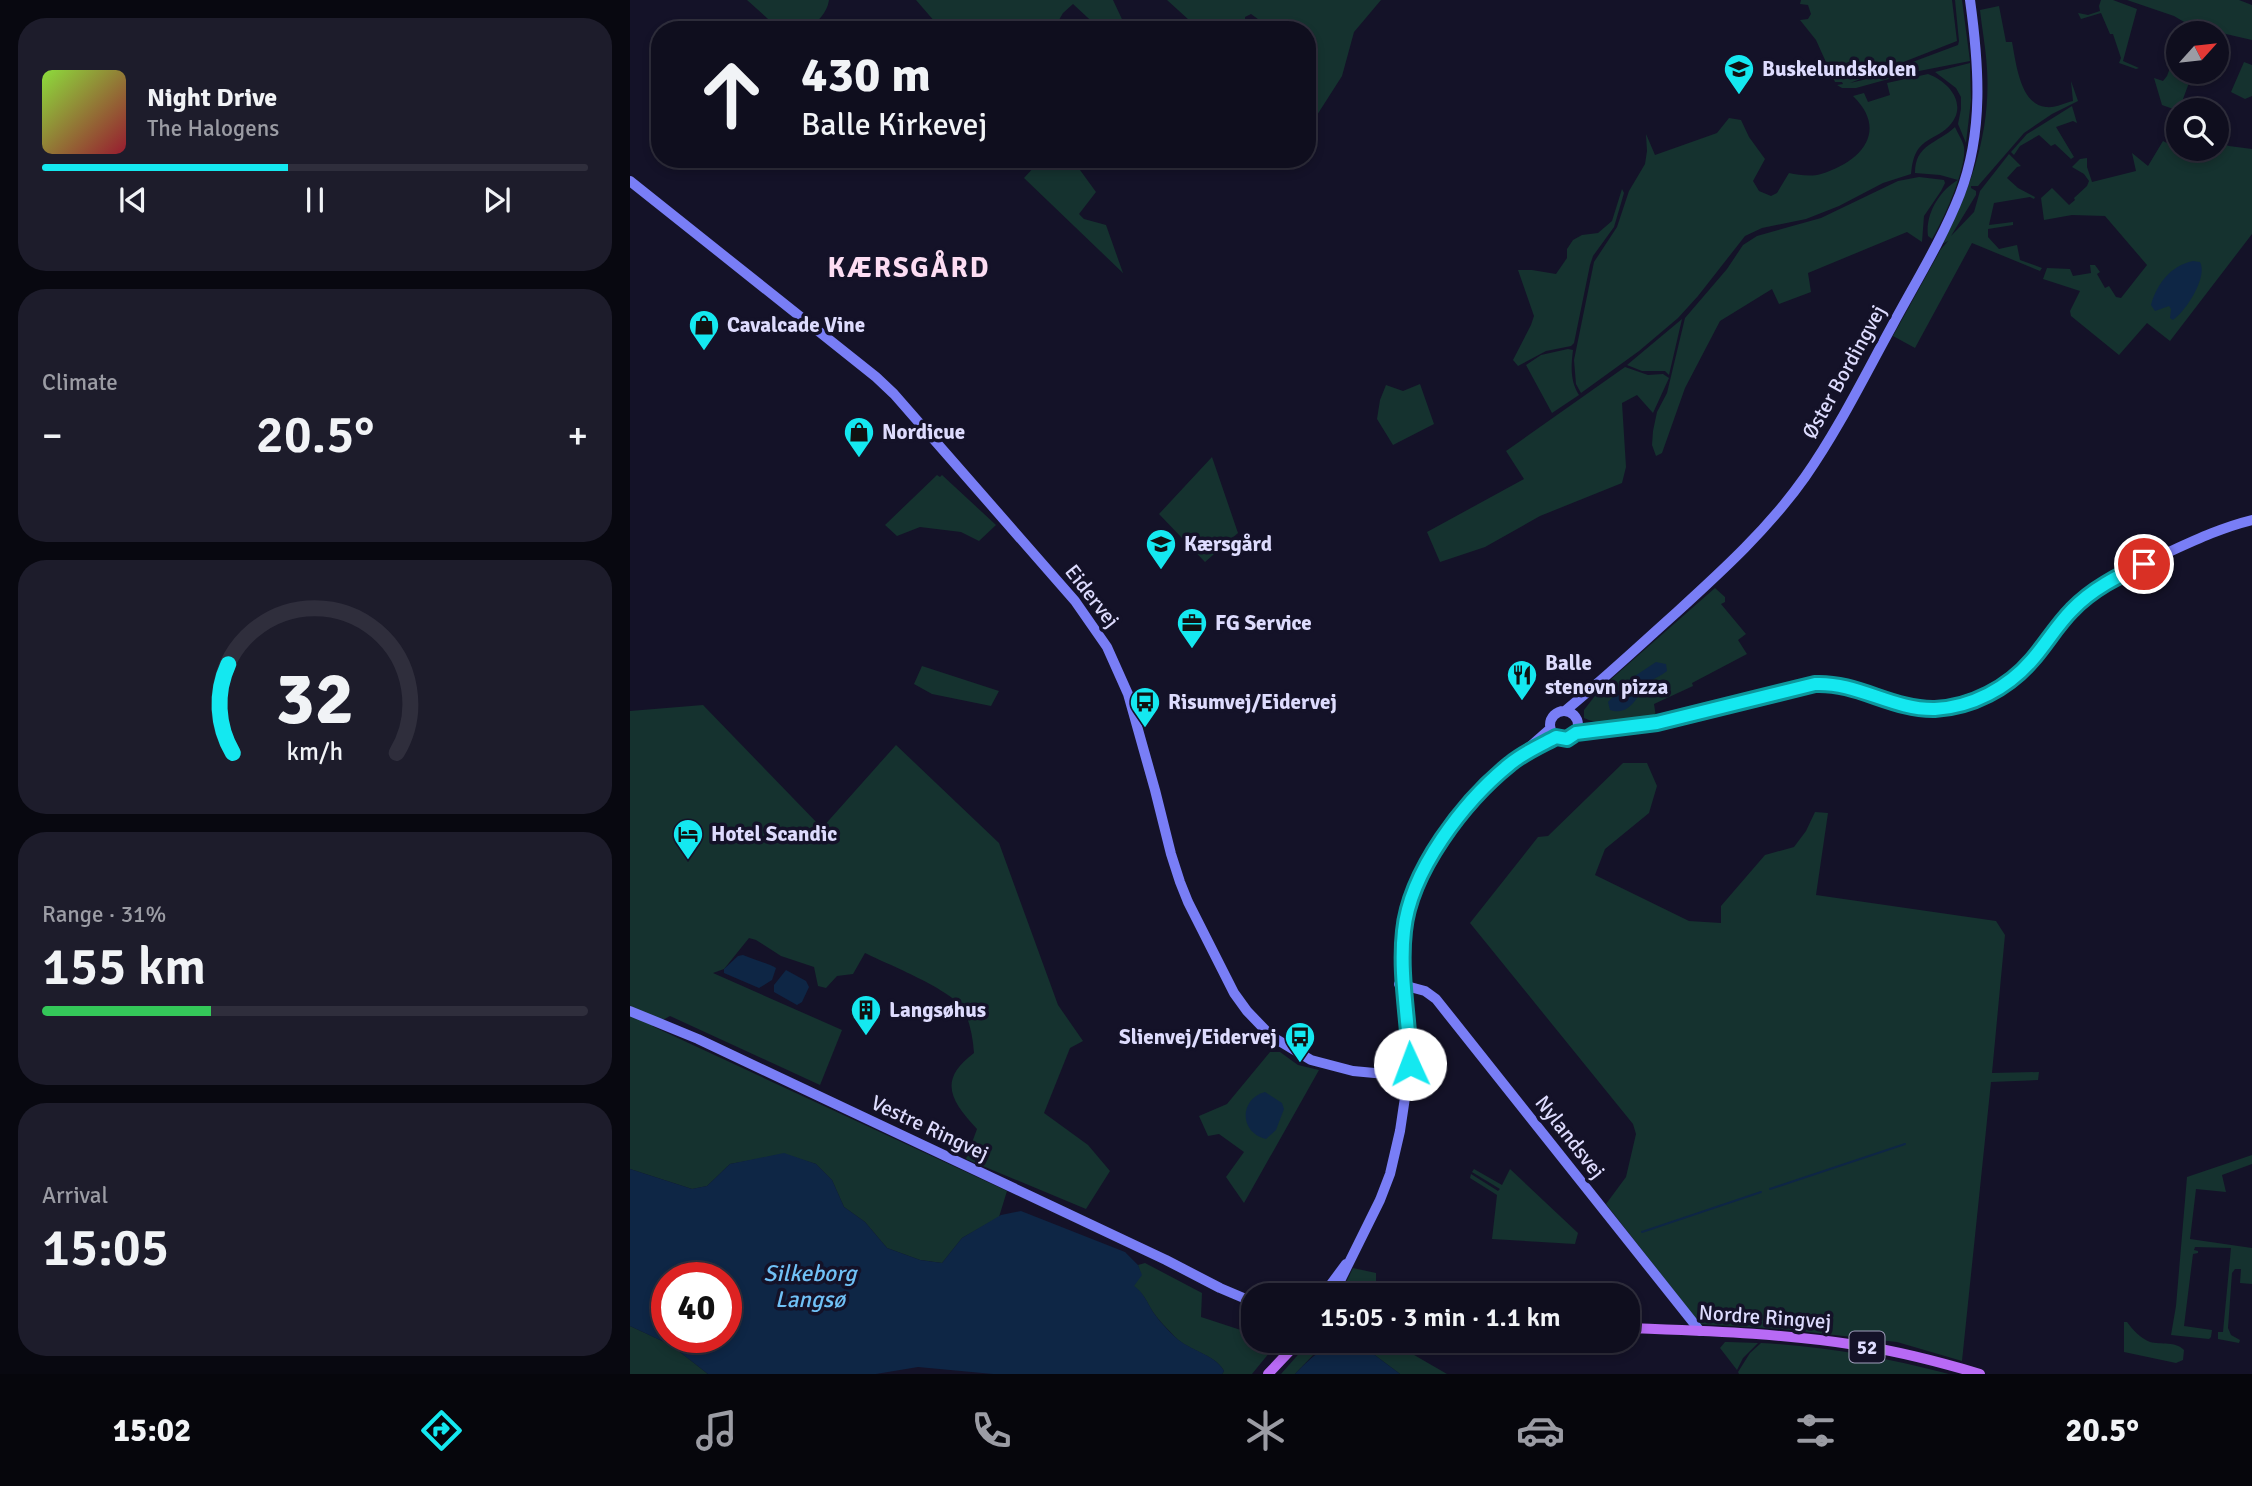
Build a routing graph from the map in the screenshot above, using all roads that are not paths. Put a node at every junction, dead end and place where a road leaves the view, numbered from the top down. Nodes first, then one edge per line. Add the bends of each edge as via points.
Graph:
1 (1970, 0) edge
2 (630, 181) edge
3 (2252, 520) edge
4 (1574, 720) junction
5 (1553, 733) junction
6 (1401, 984) junction
7 (630, 1011) edge
8 (1407, 1076) junction
9 (1349, 1261) junction
10 (1211, 1282) junction
11 (1331, 1283) edge
12 (1339, 1283) edge
13 (1241, 1291) edge
14 (1241, 1296) edge
15 (1640, 1328) edge
16 (1700, 1331) junction
17 (1285, 1353) edge
18 (1287, 1353) edge
19 (1283, 1357) junction
20 (1268, 1374) edge
21 (1980, 1374) edge

1 - 4 street, Øster Bordingvej via 1978,62 1970,161 1950,217 1872,364 1830,438 1777,512 1732,562 1594,687
2 - 8 street, Eidervej via 894,394 1094,626 1128,694 1188,902 1247,1011 1271,1036 1311,1060 1353,1071
3 - 4 street via 2211,533 2098,587 2071,610 2019,674 1972,702 1913,708 1842,685 1815,684 1657,723 1604,730
4 - 5 street via 1567,739
4 - 5 street, Øster Bordingvej via 1561,710 1552,715
5 - 6 street via 1487,784 1431,855 1412,894 1404,930
6 - 8 street
6 - 16 street, Nylandsvej via 1436,999
7 - 10 street, Vestre Ringvej
8 - 9 street via 1390,1174
9 - 11 street
9 - 12 street
10 - 13 street, Vestre Ringvej
10 - 14 street, Vestre Ringvej
15 - 16 main road, Nordre Ringvej / 52
16 - 21 main road, Nordre Ringvej / 52 via 1857,1345
17 - 19 main road
18 - 19 main road
19 - 20 main road

